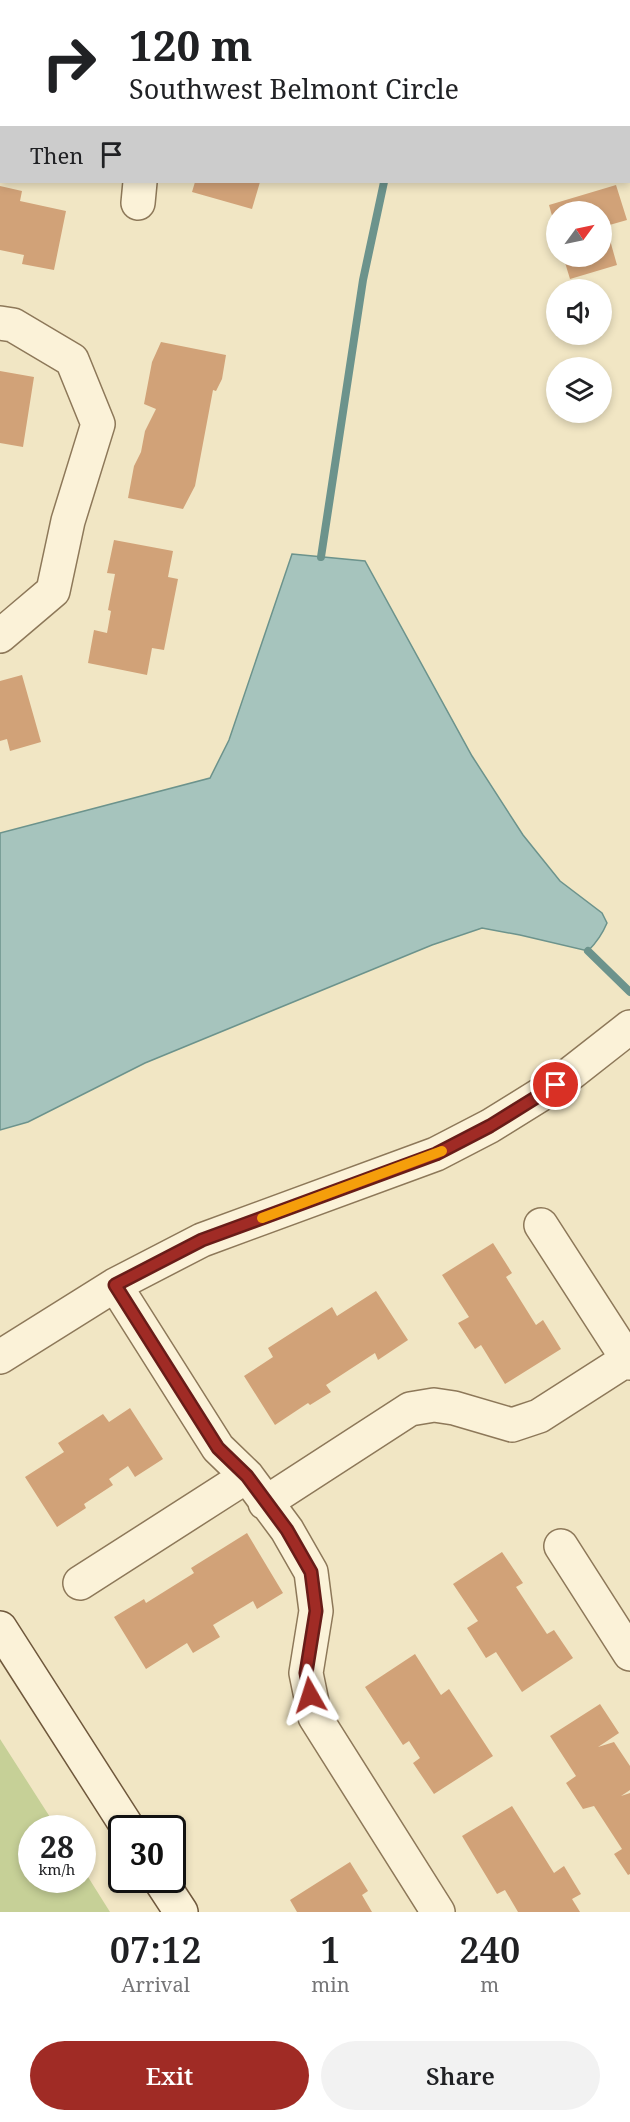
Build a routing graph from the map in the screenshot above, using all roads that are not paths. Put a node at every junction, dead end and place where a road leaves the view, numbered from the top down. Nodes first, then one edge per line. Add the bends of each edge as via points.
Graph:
1 (0, 323) edge
2 (0, 636) edge
3 (630, 1027) edge
4 (541, 1225) dead end
5 (115, 1285) junction
6 (0, 1357) edge
7 (629, 1361) edge
8 (247, 1476) junction
9 (265, 1503) junction
10 (561, 1546) dead end
11 (80, 1583) dead end
12 (0, 1628) edge
13 (628, 1645) edge
14 (120, 1815) edge
15 (169, 1893) edge
16 (181, 1912) edge
17 (438, 1912) edge

1 - 2 street via 13,325 72,360 98,424 68,521 53,591
3 - 5 street via 556,1085 436,1154 202,1240
4 - 7 street
5 - 6 street
5 - 8 street via 218,1448
7 - 9 street via 539,1416 512,1425 434,1405 410,1409
8 - 9 street
8 - 11 street
9 - 17 street via 287,1530 311,1572 316,1611 306,1673 315,1717
10 - 13 street
12 - 14 street
15 - 16 street

